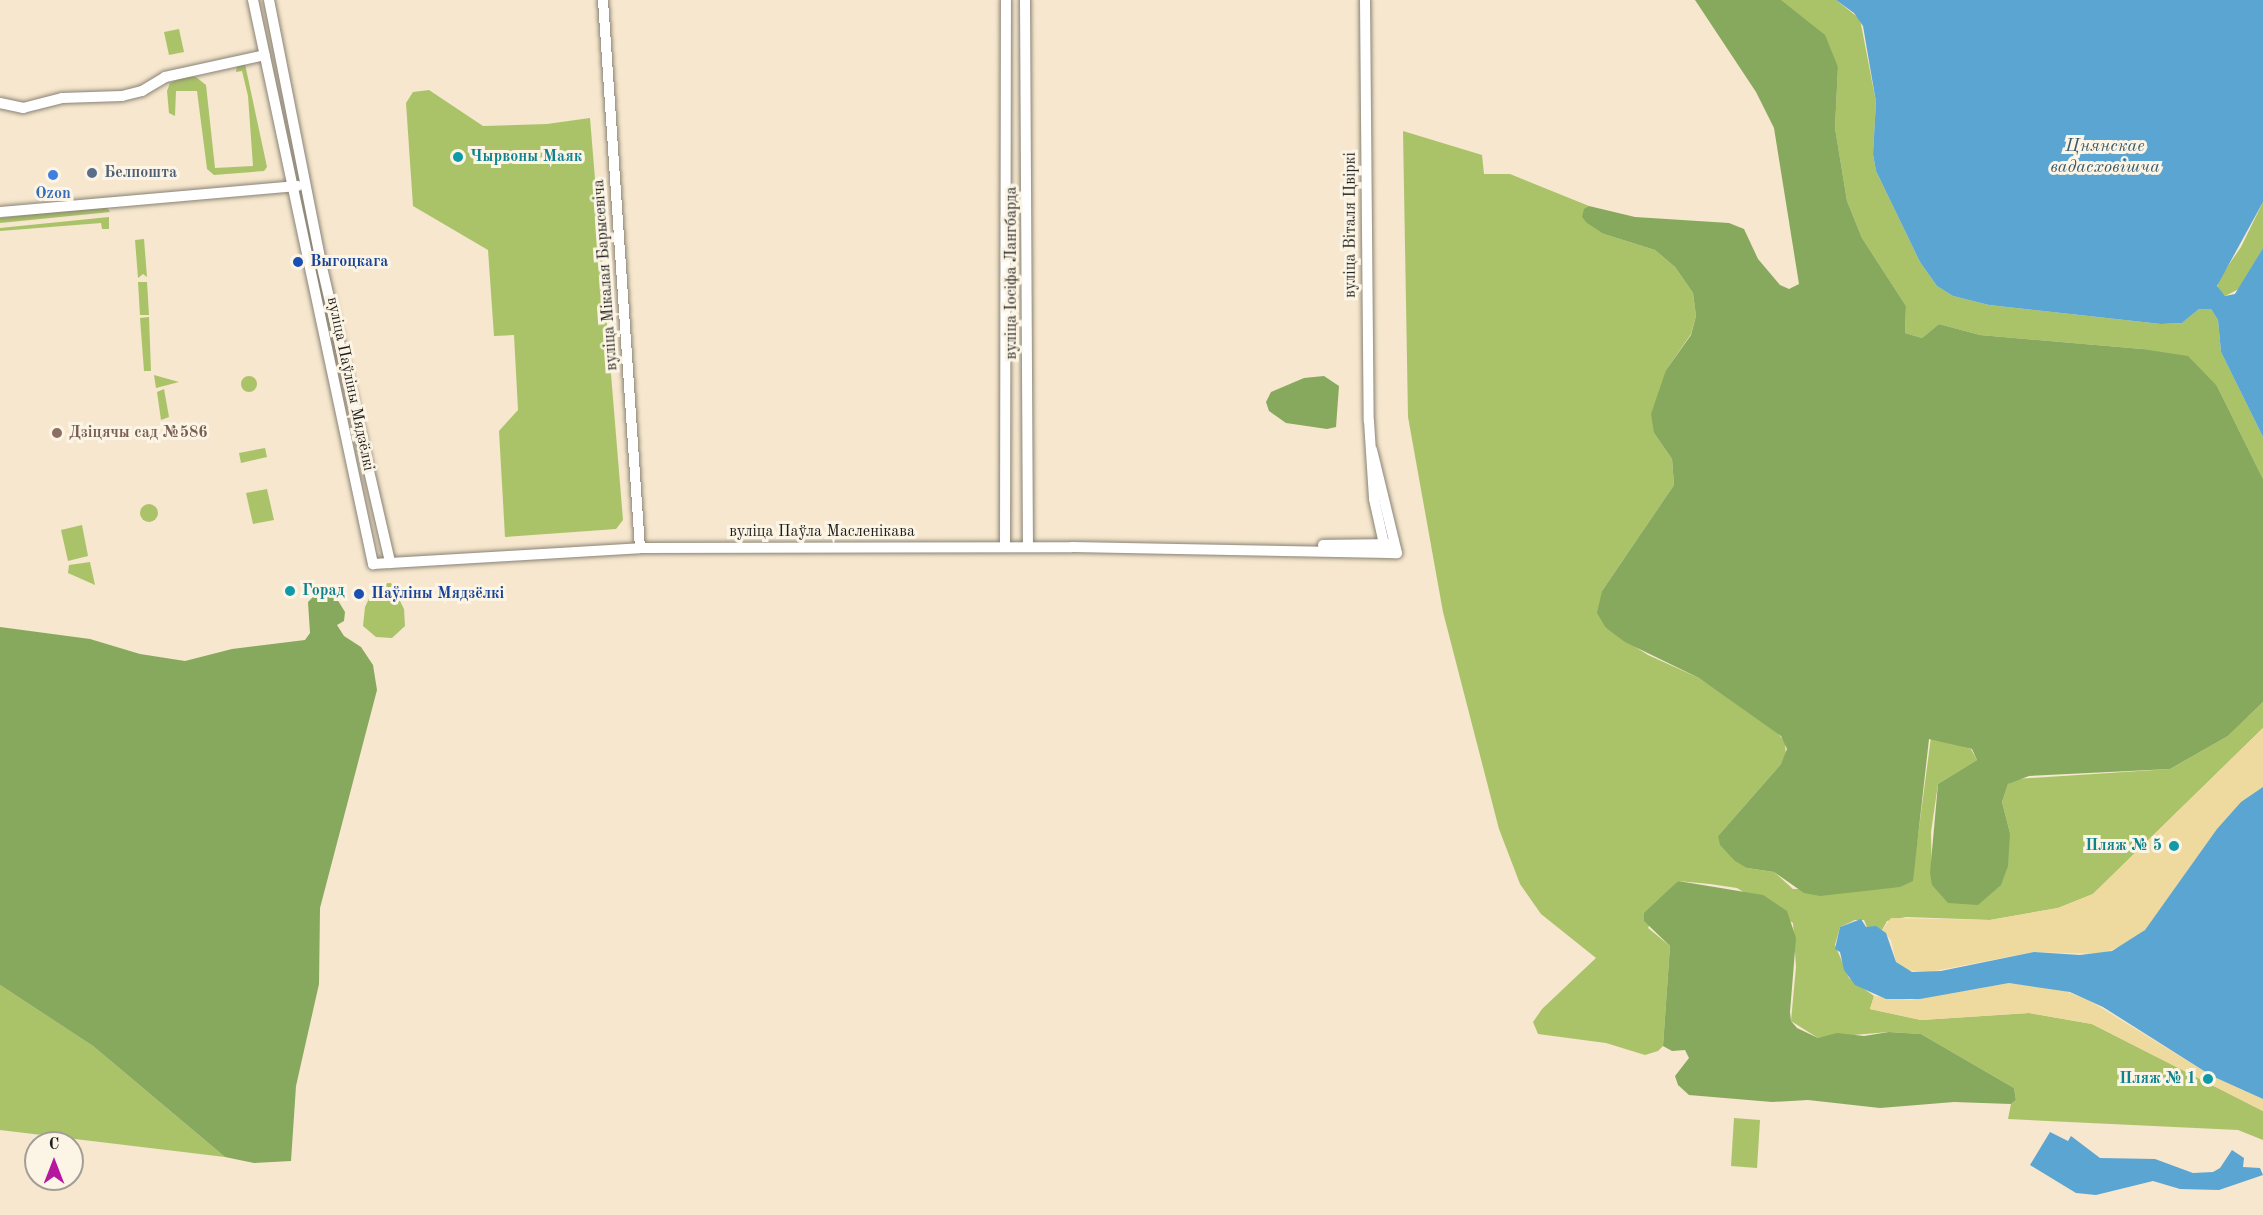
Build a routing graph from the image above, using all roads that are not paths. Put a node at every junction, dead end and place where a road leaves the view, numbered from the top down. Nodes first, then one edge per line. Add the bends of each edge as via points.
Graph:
1 (253, 0) edge
2 (269, 0) edge
3 (603, 0) edge
4 (1006, 0) edge
5 (1025, 0) edge
6 (1365, 0) edge
7 (265, 55) junction
8 (0, 103) edge
9 (299, 186) junction
10 (0, 212) edge
11 (1005, 546) junction
12 (1028, 546) junction
13 (640, 548) junction
14 (1391, 549) joint
15 (390, 563) junction
16 (373, 564) joint

1 - 7 street, вуліца Паўліны Мядзёлкі
2 - 9 street, вуліца Паўліны Мядзёлкі
3 - 13 street, вуліца Мікалая Барысевіча
4 - 11 street, вуліца Іосіфа Лангбарда
5 - 12 street, вуліца Іосіфа Лангбарда
6 - 14 street, вуліца Віталя Цвіркі via 1367,364 1374,499
7 - 8 street via 165,77 142,91 122,96 62,98 23,108
7 - 9 street, вуліца Паўліны Мядзёлкі
9 - 10 street
9 - 15 street, вуліца Паўліны Мядзёлкі
9 - 16 street, вуліца Паўліны Мядзёлкі
11 - 12 street, вуліца Паўла Масленікава
11 - 13 street, вуліца Паўла Масленікава
12 - 14 street, вуліца Паўла Масленікава
13 - 15 street, вуліца Паўла Масленікава
15 - 16 street, вуліца Паўла Масленікава

